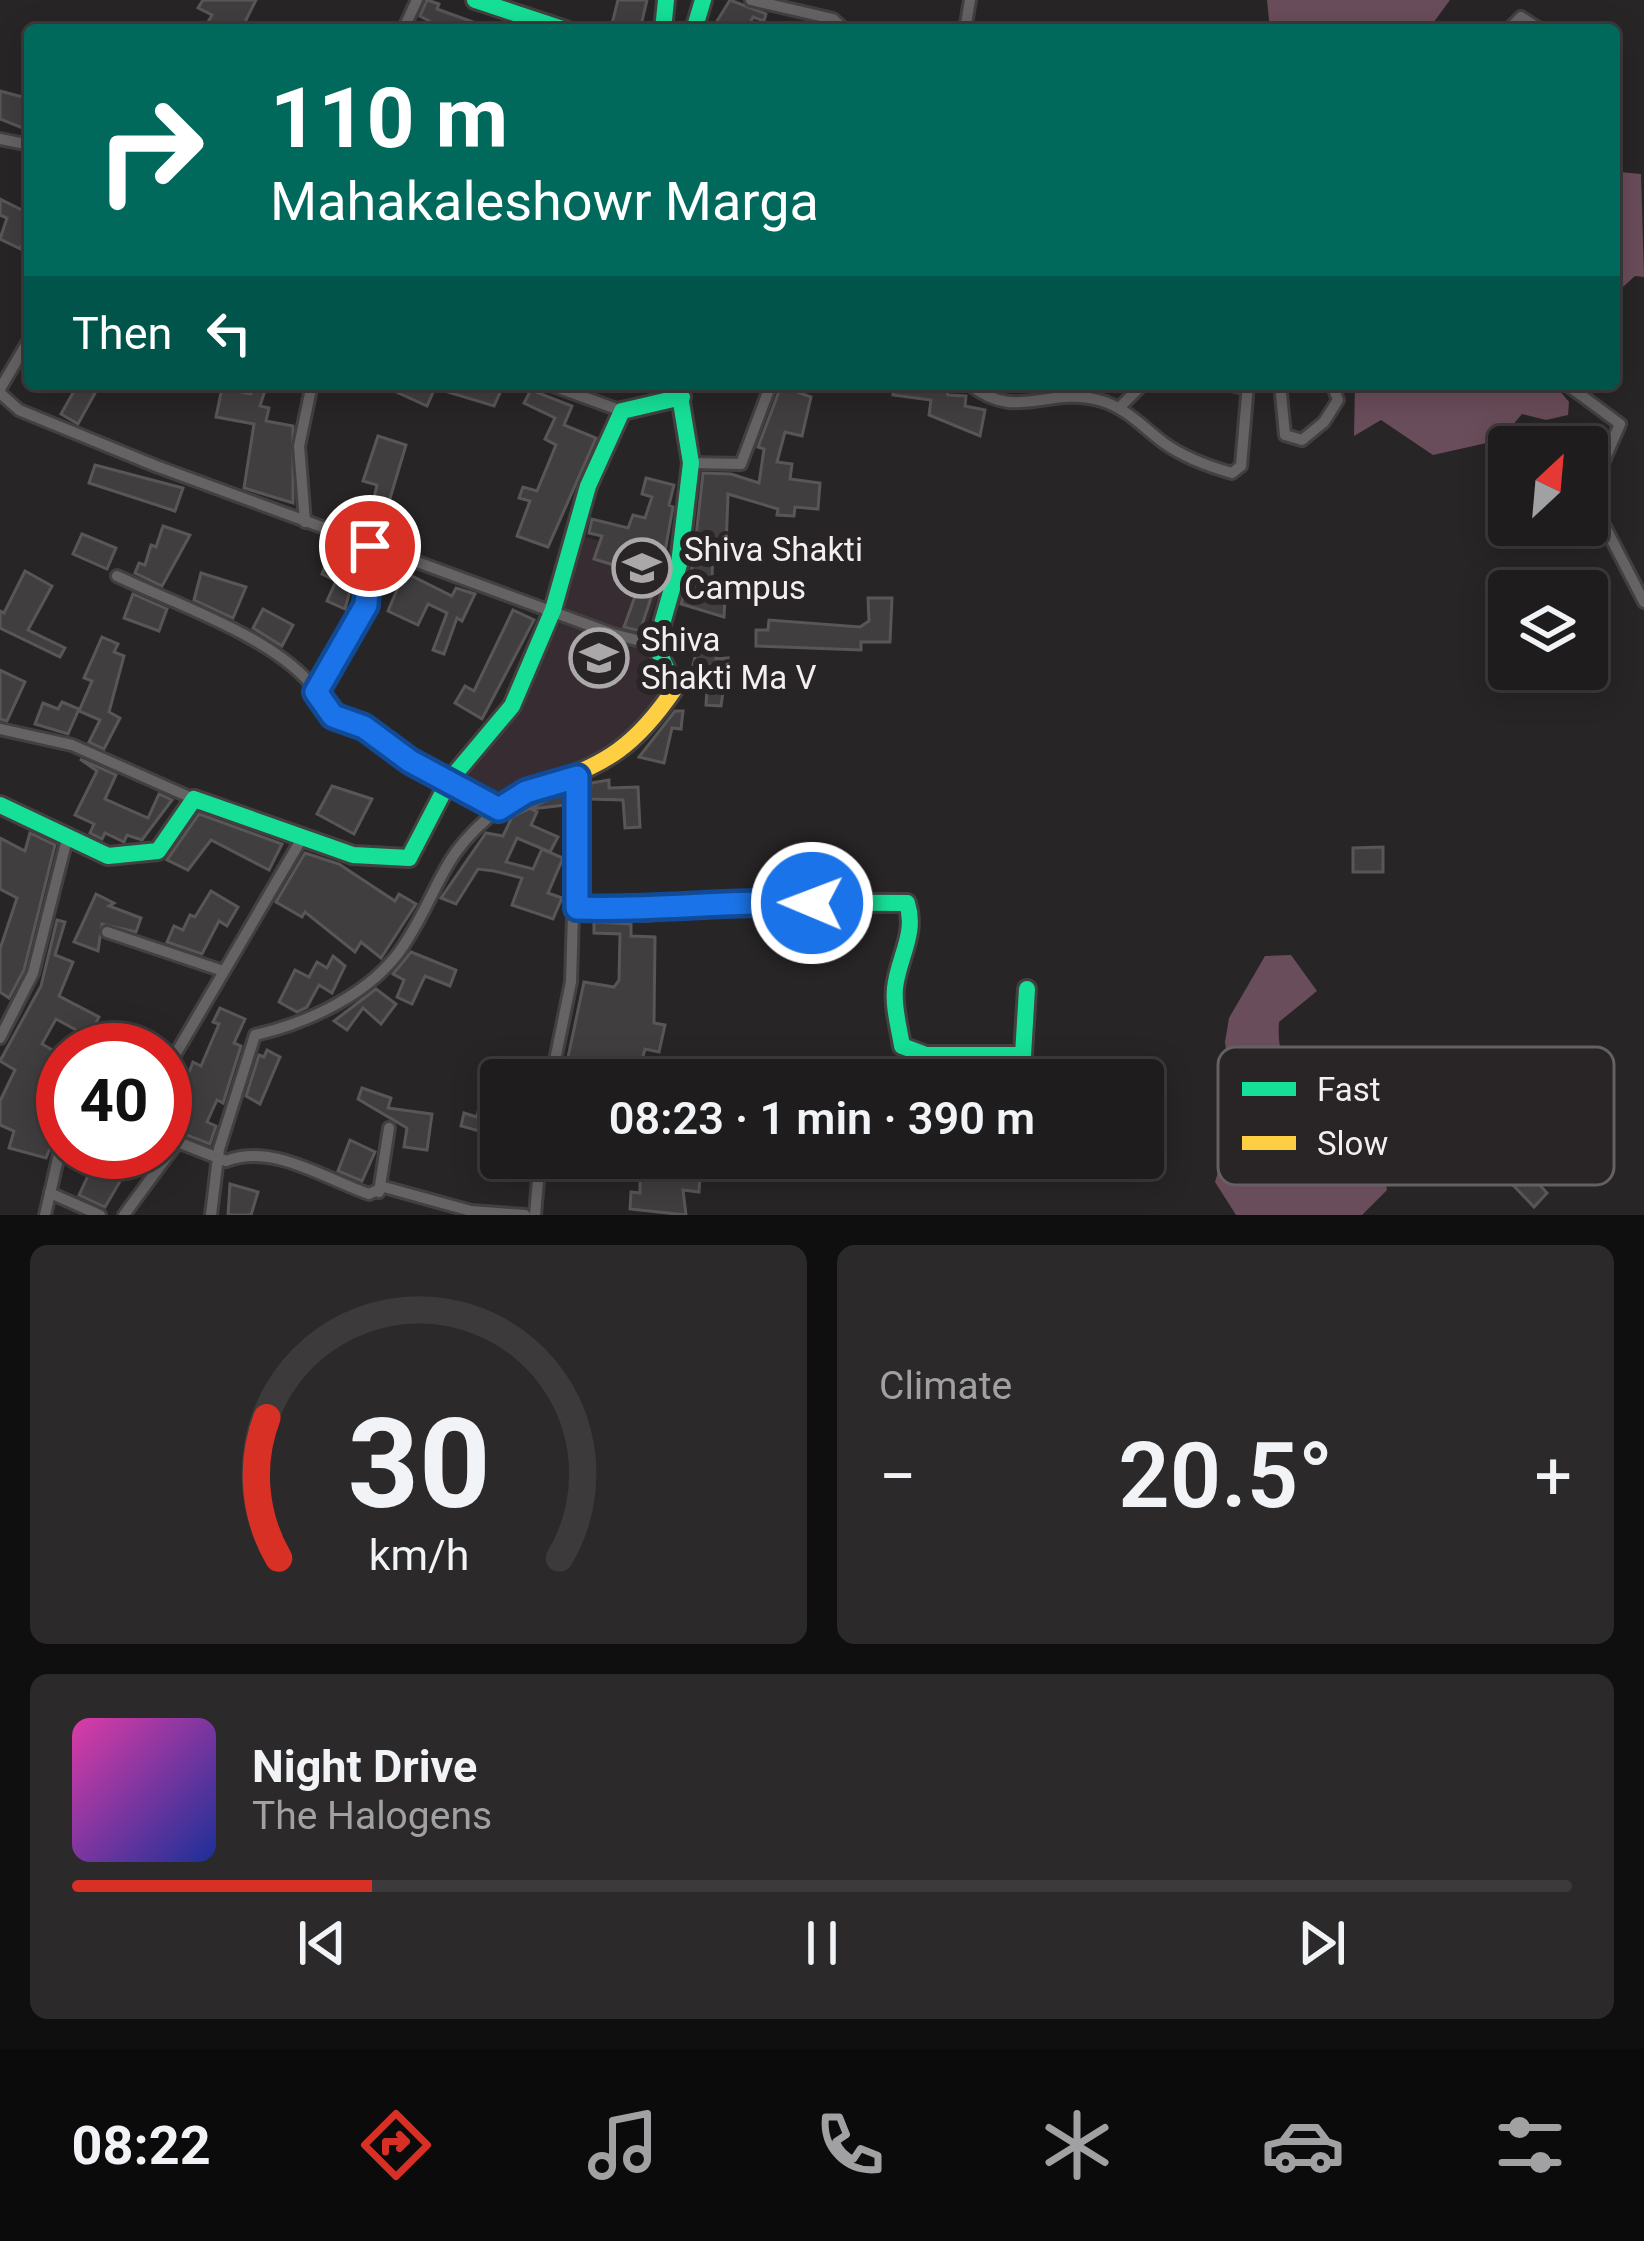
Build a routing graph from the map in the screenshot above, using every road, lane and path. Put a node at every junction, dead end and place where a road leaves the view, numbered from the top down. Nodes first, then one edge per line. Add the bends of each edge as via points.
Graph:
1 (475, 0) edge
2 (751, 0) edge
3 (548, 24) edge
4 (838, 24) edge
5 (24, 349) edge
6 (311, 390) edge
7 (564, 390) edge
8 (769, 390) edge
9 (976, 390) edge
10 (1138, 390) edge
11 (1246, 390) edge
12 (1281, 390) edge
13 (1334, 390) edge
14 (1574, 390) edge
15 (0, 391) edge
16 (680, 391) edge
17 (1120, 407) junction
18 (622, 411) junction
19 (691, 463) junction
20 (305, 522) junction
21 (370, 546) junction
22 (117, 576) dead end
23 (1644, 602) edge
24 (553, 610) junction
25 (656, 645) junction
26 (316, 692) junction
27 (0, 728) edge
28 (577, 777) junction
29 (449, 781) junction
30 (194, 799) junction
31 (0, 805) edge
32 (499, 809) junction
33 (68, 835) junction
34 (301, 840) junction
35 (577, 908) junction
36 (107, 932) dead end
37 (223, 971) junction
38 (1027, 989) dead end
39 (192, 1025) edge
40 (0, 1038) edge
41 (555, 1059) edge
42 (389, 1128) dead end
43 (192, 1148) edge
44 (219, 1159) junction
45 (53, 1179) edge
46 (151, 1179) edge
47 (538, 1179) edge
48 (379, 1192) junction
49 (50, 1193) junction
50 (45, 1215) edge
51 (100, 1215) edge
52 (124, 1215) edge
53 (211, 1215) edge
54 (525, 1215) edge
55 (535, 1215) edge

1 - 3 street
2 - 4 street
5 - 15 street
6 - 20 street via 299,446
7 - 18 street
8 - 19 street via 741,464
9 - 17 street via 1016,406 1061,393
10 - 17 street
11 - 17 street via 1241,466 1232,473 1196,463
12 - 13 street via 1286,435 1302,440 1324,422 1338,400
14 - 23 street via 1621,424 1597,478 1600,519
15 - 20 street via 19,410
16 - 18 street
16 - 19 street
18 - 24 street via 588,486
19 - 25 street via 679,564
20 - 21 street
21 - 24 street
21 - 26 street via 366,605
22 - 26 street via 269,650
24 - 25 street
24 - 29 street via 512,706
25 - 28 street via 675,688 634,746
26 - 29 street via 333,716
27 - 30 street via 72,746
28 - 32 street
28 - 35 street
29 - 32 street
29 - 34 street via 409,858 384,861
30 - 33 street via 158,850 108,856
30 - 34 street
31 - 33 street
32 - 44 street via 447,858 401,950 345,999 290,1028 255,1035
33 - 40 street via 33,973
34 - 37 street
35 - 38 street via 907,903 914,917 896,1010 902,1046 926,1055 1023,1055
35 - 41 street
36 - 37 street
37 - 39 street
42 - 48 street
43 - 44 street
44 - 48 street via 266,1154
44 - 53 street
45 - 49 street
46 - 52 street
47 - 55 street
48 - 54 street
49 - 50 street
49 - 51 street

